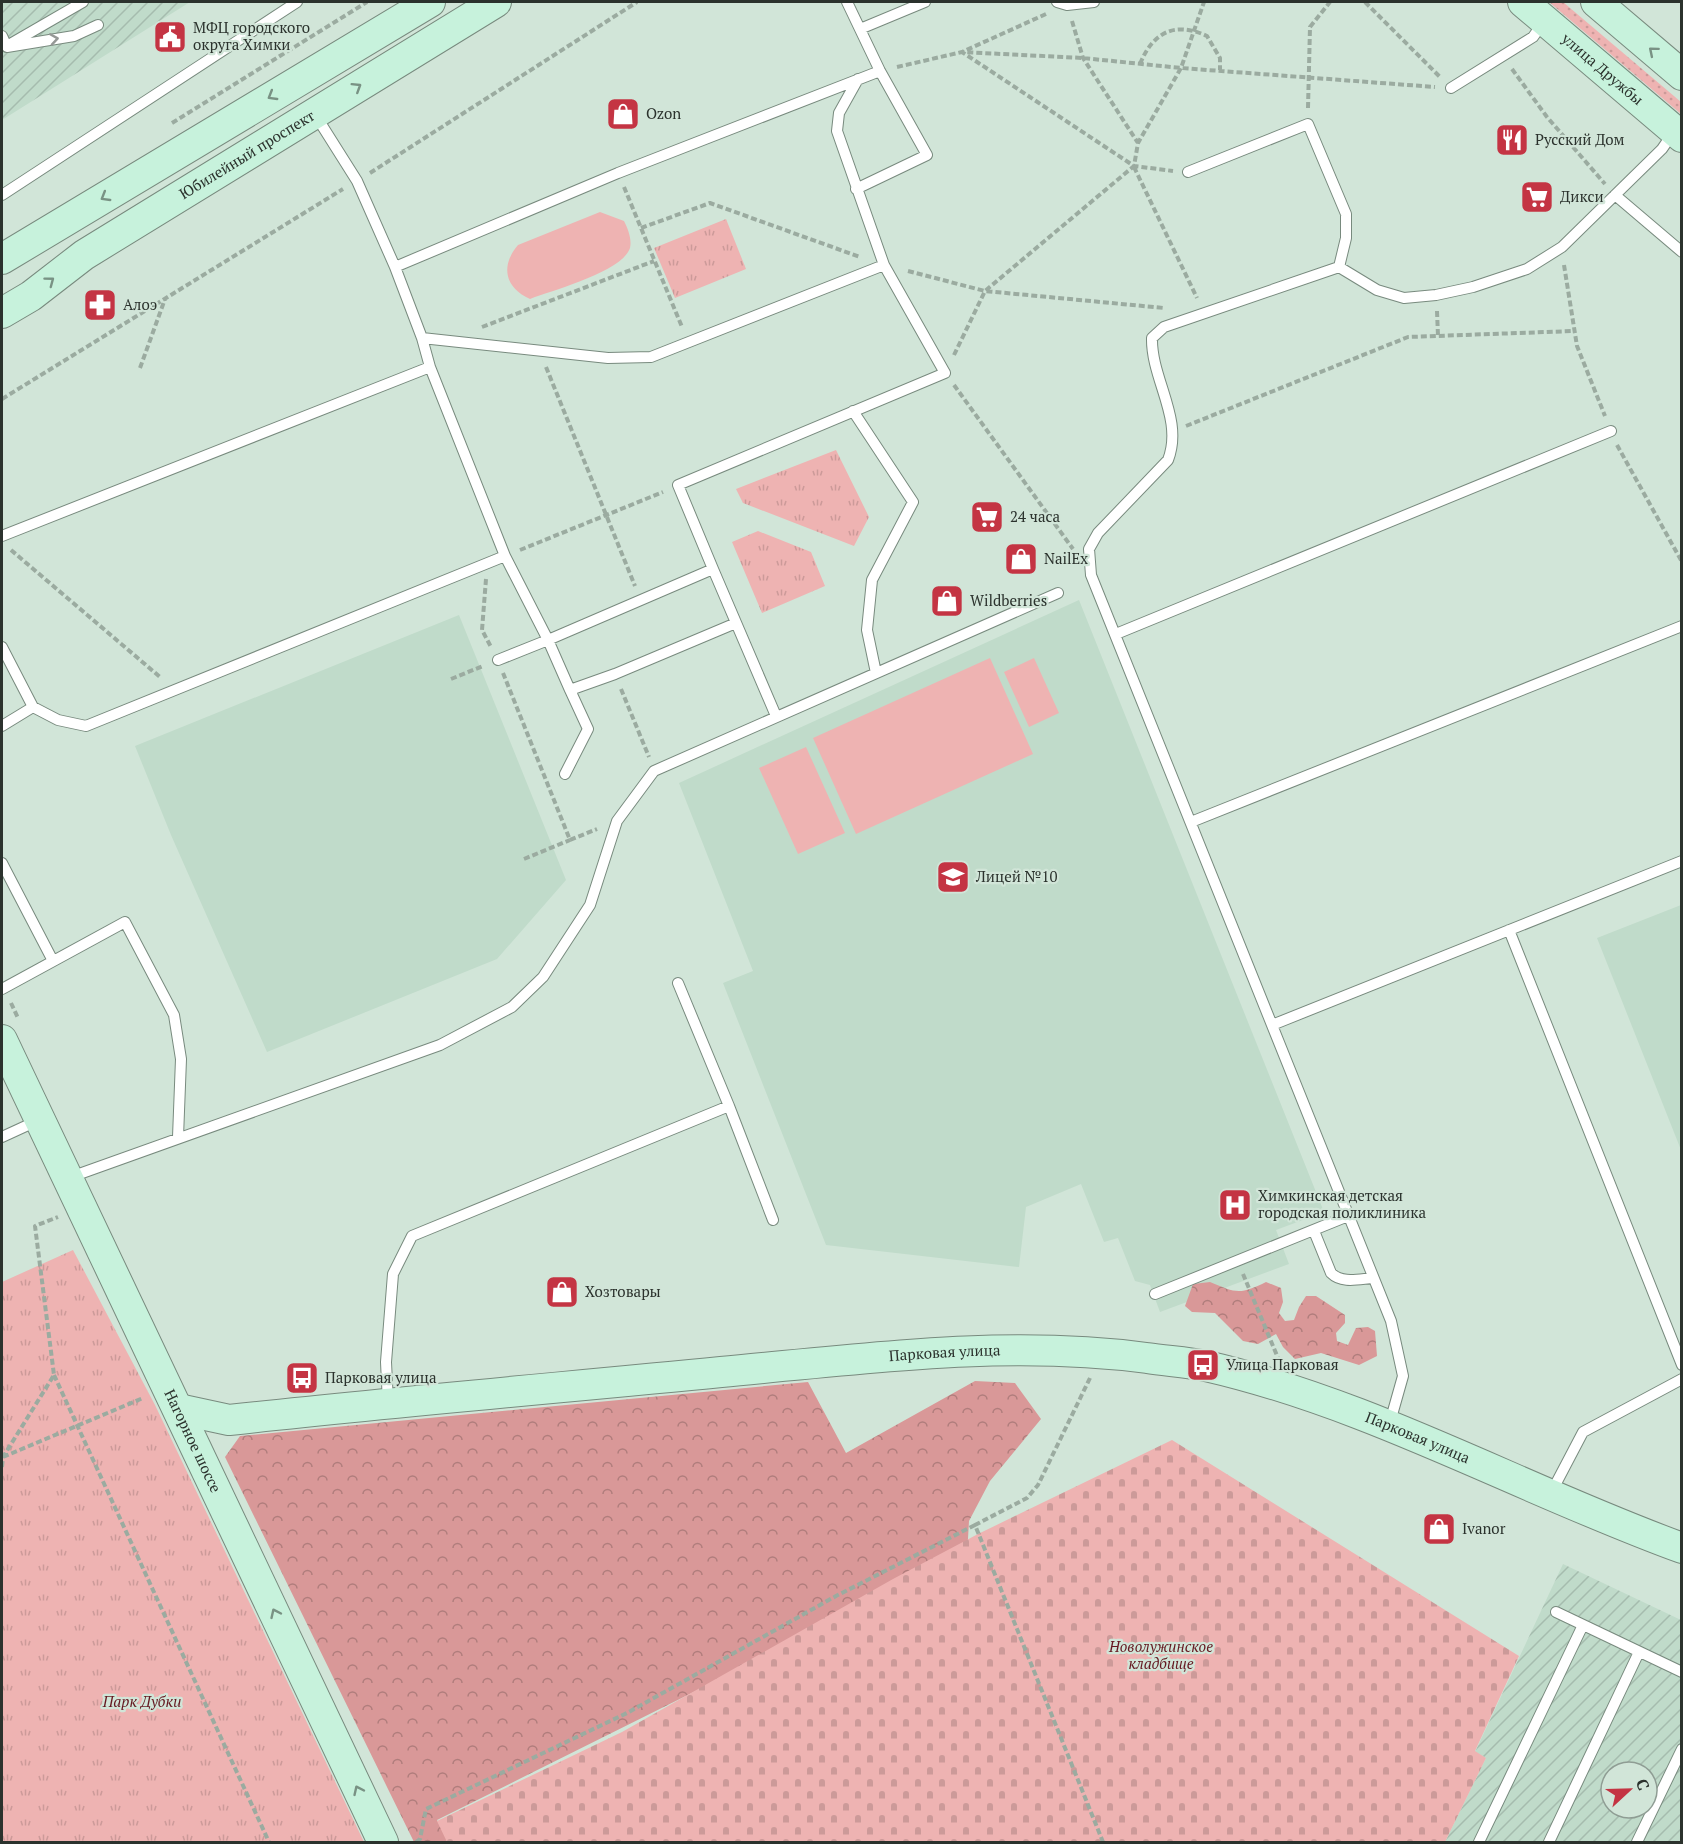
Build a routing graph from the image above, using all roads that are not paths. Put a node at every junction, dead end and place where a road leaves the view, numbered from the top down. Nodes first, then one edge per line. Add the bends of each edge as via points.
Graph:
1 (83, 2) edge
2 (297, 2) edge
3 (496, 2) edge
4 (847, 2) edge
5 (925, 2) edge
6 (1094, 2) edge
7 (1523, 2) edge
8 (1596, 2) edge
9 (1062, 3) edge
10 (420, 4) edge
11 (1545, 21) junction
12 (98, 25) dead end
13 (860, 29) junction
14 (3, 44) edge
15 (880, 71) junction
16 (1682, 75) edge
17 (858, 79) junction
18 (1451, 88) road end
19 (315, 113) junction
20 (1678, 134) edge
21 (1188, 172) road end
22 (856, 189) junction
23 (2, 195) edge
24 (1614, 195) junction
25 (1682, 252) edge
26 (2, 259) edge
27 (884, 266) junction
28 (395, 267) junction
29 (1339, 267) junction
30 (2, 313) edge
31 (422, 338) junction
32 (430, 367) junction
33 (853, 411) junction
34 (1611, 431) road end
35 (2, 536) edge
36 (505, 556) junction
37 (713, 569) junction
38 (1058, 593) dead end
39 (736, 622) junction
40 (1682, 626) edge
41 (1116, 633) junction
42 (548, 640) junction
43 (2, 647) edge
44 (498, 660) road end
45 (876, 673) junction
46 (570, 690) junction
47 (33, 707) junction
48 (776, 716) junction
49 (2, 726) edge
50 (565, 774) dead end
51 (1191, 822) junction
52 (1682, 861) edge
53 (2, 863) edge
54 (1509, 930) junction
55 (53, 961) junction
56 (678, 983) dead end
57 (2, 990) edge
58 (1272, 1025) junction
59 (2, 1040) edge
60 (729, 1106) junction
61 (39, 1120) junction
62 (2, 1137) edge
63 (178, 1137) junction
64 (68, 1178) junction
65 (1348, 1216) junction
66 (773, 1220) dead end
67 (1314, 1231) junction
68 (1373, 1278) junction
69 (1155, 1294) dead end
70 (1682, 1365) edge
71 (1682, 1379) edge
72 (388, 1403) junction
73 (178, 1409) junction
74 (1389, 1426) junction
75 (1549, 1496) junction
76 (1677, 1543) edge
77 (1556, 1612) dead end
78 (1583, 1625) junction
79 (1640, 1652) junction
80 (1682, 1672) edge
81 (1682, 1749) edge
82 (383, 1842) edge
83 (1479, 1842) edge
84 (1549, 1842) edge
85 (1637, 1842) edge

1 - 14 lane
2 - 23 lane
19 -> 3 street, Юбилейный проспект
4 - 13 lane
5 - 13 lane
6 - 9 lane
7 - 11 street, улица Дружбы
16 -> 8 street
10 -> 26 street
11 - 18 lane via 1533,37
11 - 20 street, улица Дружбы
14 -> 12 lane via 74,36
13 - 15 lane
15 - 17 lane
15 - 22 lane via 927,156
17 - 22 lane via 839,113 837,131
17 - 28 lane via 618,172
19 - 28 lane via 357,181
30 -> 19 street, Юбилейный проспект via 84,255
20 - 24 lane
21 - 29 lane via 1308,124 1346,214 1346,238
22 - 27 lane
24 - 25 lane
24 - 29 lane via 1562,247 1527,269 1473,287 1404,298 1377,290
27 - 31 lane via 651,357 609,358
27 - 33 lane via 945,372
28 - 31 lane
29 - 41 lane via 1203,312 1164,327 1152,338 1152,356 1174,430 1173,447 1168,460 1098,533 1089,549 1091,575
31 - 32 lane
32 - 35 lane
32 - 36 lane
33 - 37 lane via 678,486
33 - 45 lane via 913,502 872,580 867,630
34 - 41 lane
36 - 42 lane
36 - 47 lane via 86,726 58,720
37 - 39 lane
37 - 42 lane
38 - 45 lane
39 - 46 lane
39 - 48 lane
40 - 51 lane
41 - 51 lane
42 - 44 lane
42 - 46 lane
43 - 47 lane
45 - 48 lane
46 - 50 lane via 588,729
47 - 49 lane
48 - 63 lane via 654,771 617,821 590,905 543,977 512,1007 440,1044
51 - 58 lane
52 - 54 lane
53 - 55 lane
54 - 58 lane
54 - 70 lane
55 - 57 lane
55 - 63 lane via 125,922 174,1015 181,1059
56 - 60 lane
58 - 65 lane
59 - 61 street, Нагорное шоссе
60 - 66 lane
60 - 72 lane via 412,1236 393,1274 386,1362
61 - 62 lane
61 - 64 street, Нагорное шоссе
63 - 64 lane
64 - 73 street, Нагорное шоссе
65 - 67 lane
65 - 68 lane
67 - 68 lane via 1330,1273 1336,1278
67 - 69 lane
68 - 74 lane via 1390,1321 1403,1376
71 - 75 lane via 1583,1432
72 - 73 street, Парковая улица via 229,1420
72 - 74 street, Парковая улица via 978,1351 1096,1351 1203,1365 1287,1388
82 -> 73 street, Нагорное шоссе
74 - 75 street, Парковая улица
75 - 76 street, Парковая улица
77 - 78 lane
78 - 79 lane
78 - 83 lane
79 - 80 lane
79 - 84 lane
81 - 85 lane

